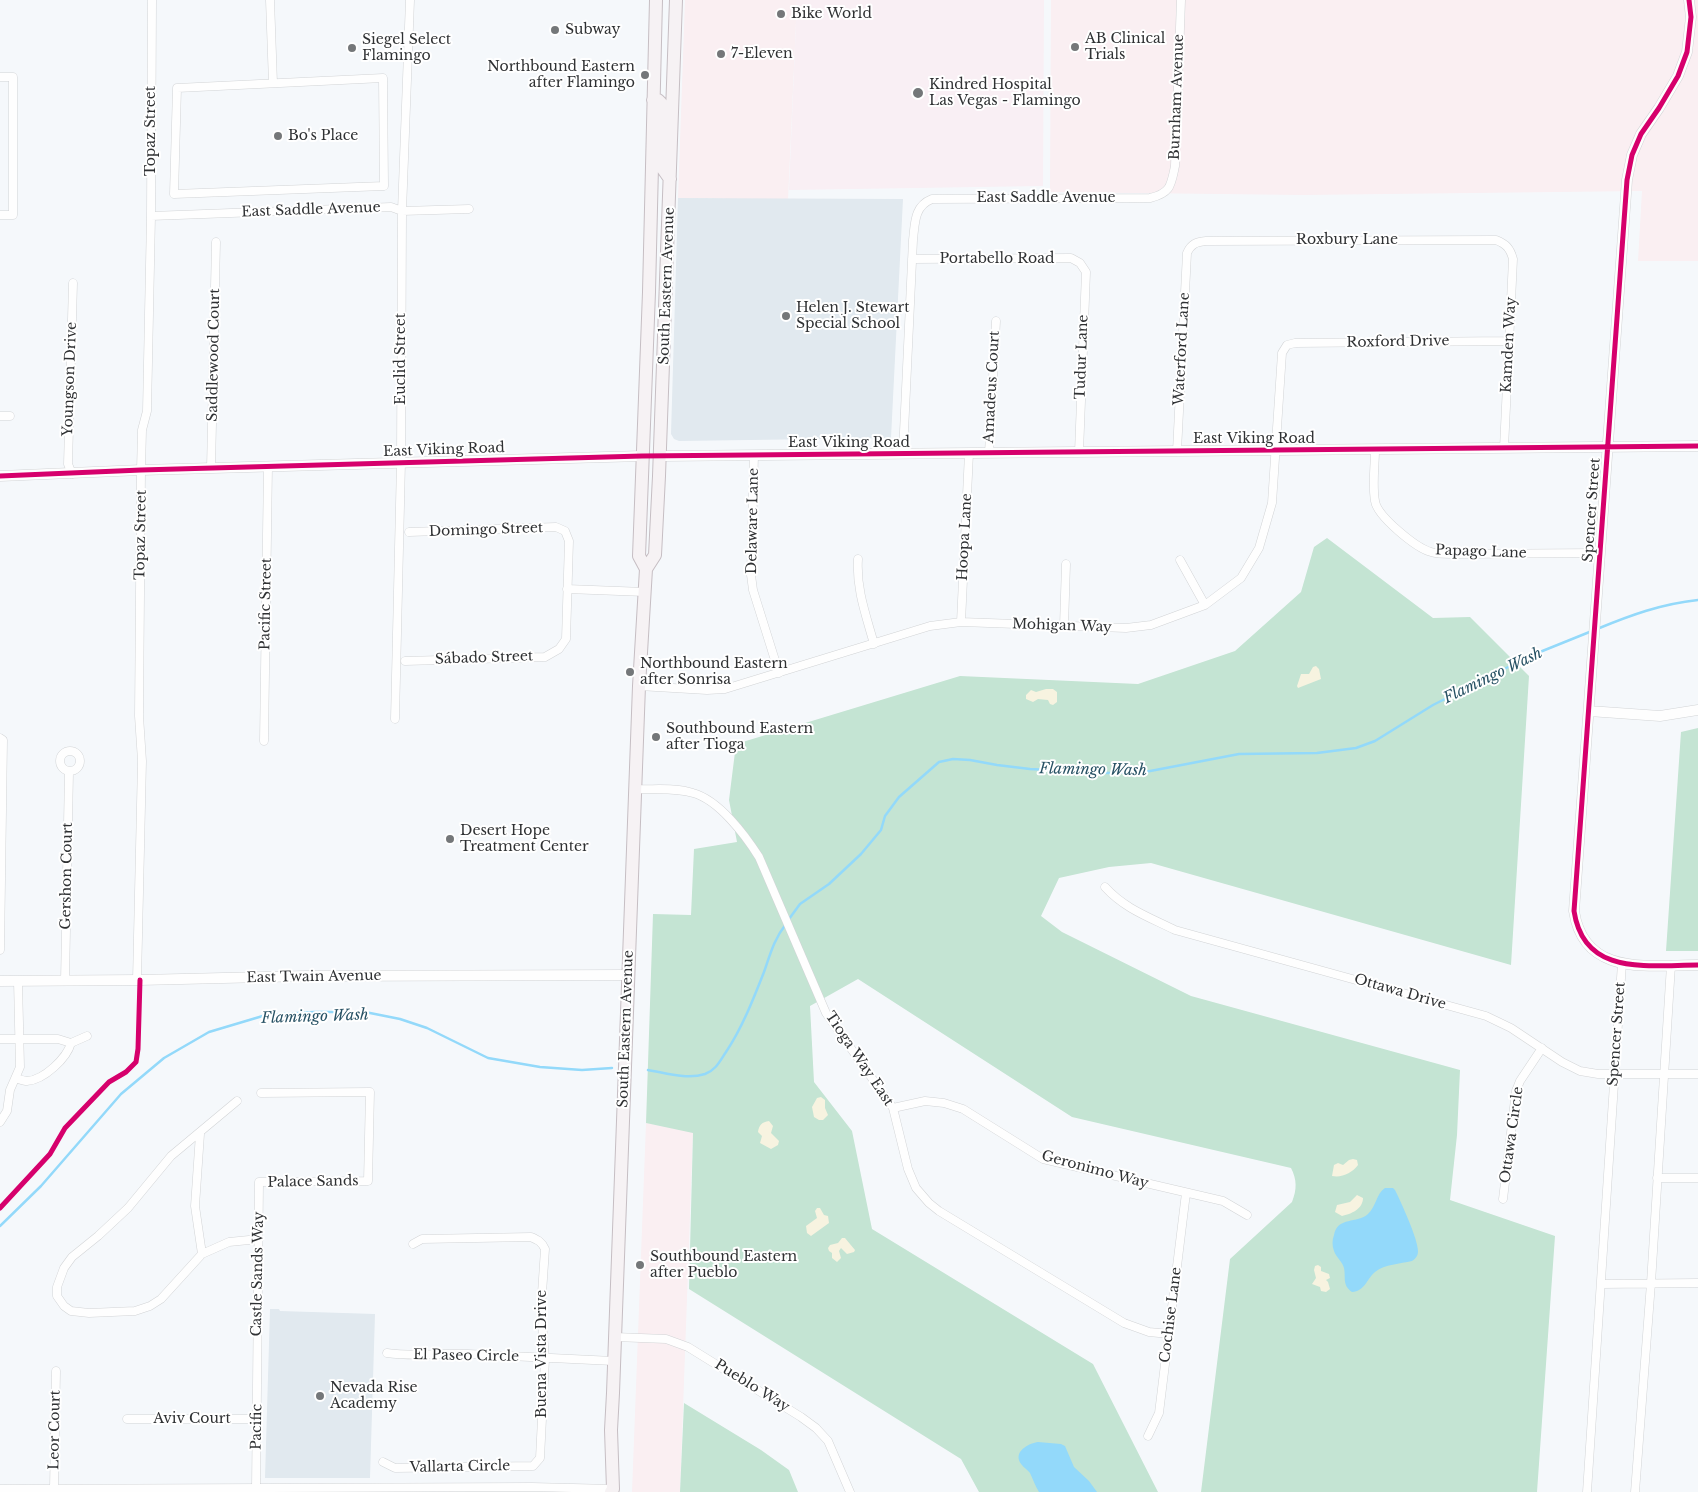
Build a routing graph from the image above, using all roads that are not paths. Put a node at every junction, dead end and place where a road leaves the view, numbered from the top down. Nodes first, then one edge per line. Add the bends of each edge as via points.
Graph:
1 (152, 0) edge
2 (270, 0) edge
3 (410, 0) edge
4 (656, 0) edge
5 (676, 0) edge
6 (1181, 0) edge
7 (1689, 0) edge
8 (1694, 13) edge
9 (0, 77) edge
10 (274, 83) junction
11 (652, 100) junction
12 (652, 120) junction
13 (671, 155) junction
14 (671, 180) junction
15 (1166, 191) joint
16 (469, 209) dead end
17 (402, 211) junction
18 (0, 215) edge
19 (151, 216) junction
20 (216, 242) dead end
21 (1504, 244) joint
22 (1190, 247) joint
23 (912, 259) junction
24 (1080, 263) joint
25 (73, 283) dead end
26 (996, 321) dead end
27 (1509, 341) junction
28 (1287, 345) joint
29 (0, 416) edge
30 (10, 416) dead end
31 (1698, 446) edge
32 (1504, 448) junction
33 (1607, 448) junction
34 (1275, 450) junction
35 (1375, 450) junction
36 (1177, 451) junction
37 (1078, 452) junction
38 (903, 453) junction
39 (970, 453) junction
40 (989, 453) junction
41 (754, 454) junction
42 (642, 456) junction
43 (661, 456) junction
44 (401, 462) junction
45 (268, 466) junction
46 (212, 468) junction
47 (142, 470) junction
48 (72, 474) junction
49 (0, 476) edge
50 (409, 532) dead end
51 (1600, 553) junction
52 (858, 559) dead end
53 (1180, 560) dead end
54 (1066, 564) dead end
55 (646, 569) junction
56 (567, 589) junction
57 (645, 592) junction
58 (1205, 604) junction
59 (961, 622) junction
60 (1064, 626) junction
61 (874, 644) junction
62 (405, 661) dead end
63 (778, 673) junction
64 (639, 686) junction
65 (1698, 710) edge
66 (1589, 711) junction
67 (395, 719) dead end
68 (0, 738) edge
69 (264, 741) dead end
70 (69, 772) dead end
71 (635, 789) junction
72 (1, 845) edge
73 (1105, 887) dead end
74 (0, 950) edge
75 (1622, 963) junction
76 (1672, 965) junction
77 (1698, 965) edge
78 (628, 975) junction
79 (137, 980) junction
80 (0, 981) edge
81 (18, 981) junction
82 (65, 981) junction
83 (87, 1036) dead end
84 (0, 1039) edge
85 (19, 1039) junction
86 (71, 1043) junction
87 (1542, 1048) junction
88 (1615, 1074) junction
89 (1664, 1074) junction
90 (1698, 1074) edge
91 (16, 1078) junction
92 (261, 1093) dead end
93 (237, 1101) dead end
94 (893, 1108) junction
95 (0, 1122) edge
96 (200, 1134) junction
97 (1657, 1178) junction
98 (1698, 1178) edge
99 (259, 1182) joint
100 (1186, 1193) junction
101 (1503, 1199) dead end
102 (1247, 1215) dead end
103 (259, 1239) junction
104 (413, 1244) dead end
105 (202, 1254) junction
106 (1651, 1283) junction
107 (1698, 1283) edge
108 (1601, 1284) junction
109 (1169, 1334) junction
110 (615, 1337) junction
111 (387, 1352) dead end
112 (545, 1359) junction
113 (614, 1360) junction
114 (257, 1365) joint
115 (56, 1371) dead end
116 (127, 1419) dead end
117 (257, 1419) junction
118 (1148, 1436) dead end
119 (383, 1462) dead end
120 (537, 1463) joint
121 (256, 1488) junction
122 (0, 1489) edge
123 (54, 1489) junction
124 (121, 1490) edge
125 (360, 1490) edge
126 (532, 1490) edge
127 (613, 1491) edge
128 (850, 1492) edge
129 (1587, 1492) edge
130 (1635, 1492) edge

1 - 19 street, Topaz Street
2 - 10 street
3 - 17 street, Euclid Street
4 - 11 main road, South Eastern Avenue
5 - 13 main road, South Eastern Avenue
6 - 15 street, Burnham Avenue via 1175,166 1172,183
7 - 8 street, Spencer Street
8 - 33 street, Spencer Street via 1687,52 1678,76 1641,134 1627,180
9 - 18 street via 13,77 13,215
10 - 10 street via 177,88 174,194 384,186 383,78
11 - 12 main road, South Eastern Avenue
11 - 13 main road via 661,103 664,134
12 - 14 main road via 661,141 663,169
12 - 42 main road, South Eastern Avenue
13 - 14 main road, South Eastern Avenue
14 - 43 main road, South Eastern Avenue
15 - 23 street, East Saddle Avenue via 1150,198 932,199 924,202 916,216
16 - 17 street, East Saddle Avenue
17 - 19 street, East Saddle Avenue via 391,207
17 - 44 street, Euclid Street
19 - 47 street, Topaz Street via 147,411 142,430
20 - 46 street, Saddlewood Court
21 - 22 street, Roxbury Lane via 1496,240 1206,240
21 - 27 street, Kamden Way via 1513,259
22 - 36 street, Waterford Lane via 1187,253
23 - 24 street, Portabello Road via 1071,258
23 - 38 street
24 - 37 street, Tudur Lane via 1086,272
25 - 48 street, Youngson Drive via 68,464
26 - 40 street, Amadeus Court
27 - 28 street, Roxford Drive
27 - 32 street, Kamden Way
28 - 34 street, Mohigan Way via 1282,353
29 - 30 street
31 - 33 street, East Viking Road
32 - 33 street, East Viking Road
32 - 35 street, East Viking Road
33 - 51 street, Spencer Street
34 - 35 street, East Viking Road
34 - 36 street, East Viking Road
34 - 58 street, Mohigan Way via 1272,503 1259,548 1240,578
35 - 51 street, Papago Lane via 1375,501 1378,510 1418,546 1430,552
36 - 37 street, East Viking Road
37 - 40 street, East Viking Road
38 - 39 street, East Viking Road
38 - 41 street, East Viking Road
39 - 40 street, East Viking Road
39 - 59 street, Hoopa Lane
41 - 43 street, East Viking Road
41 - 63 street, Delaware Lane via 750,575
42 - 43 street, East Viking Road
42 - 44 street, East Viking Road
42 - 55 main road, South Eastern Avenue via 639,556
43 - 55 main road, South Eastern Avenue via 655,555
44 - 45 street, East Viking Road
44 - 67 street, Euclid Street
45 - 46 street, East Viking Road
45 - 69 street, Pacific Street
46 - 47 street, East Viking Road
47 - 48 street, East Viking Road
47 - 79 street, Topaz Street via 139,716 142,761
48 - 49 street, East Viking Road
50 - 56 street, Domingo Street via 556,528 565,531 569,541
51 - 66 street, Spencer Street
52 - 61 street via 860,594
53 - 58 street
54 - 60 street
55 - 57 main road, South Eastern Avenue
56 - 57 street
56 - 62 street, Sábado Street via 566,639 559,649 545,657
57 - 64 main road, South Eastern Avenue
58 - 60 street, Mohigan Way via 1151,624 1126,628
59 - 60 street, Mohigan Way
59 - 61 street, Mohigan Way via 930,626
61 - 63 street, Mohigan Way
63 - 64 street, Mohigan Way via 725,689
64 - 71 main road, South Eastern Avenue
65 - 66 street via 1660,716
66 - 75 street, Spencer Street via 1574,911 1576,925 1587,944 1603,958
68 - 72 street via 3,740
70 - 82 street, Gershon Court
71 - 78 main road, South Eastern Avenue
71 - 94 street, Tioga Way East via 695,793 714,804 746,836 759,857 826,1012
72 - 74 street
73 - 87 street, Ottawa Drive via 1132,909 1175,930 1486,1016
75 - 76 street
75 - 88 street, Spencer Street
76 - 77 street
76 - 89 street
78 - 79 street, East Twain Avenue
78 - 110 main road, South Eastern Avenue
79 - 82 street, East Twain Avenue
80 - 81 street, East Twain Avenue
81 - 82 street, East Twain Avenue
81 - 85 street
83 - 86 street
84 - 85 street
85 - 86 street
85 - 91 street via 20,1068
86 - 91 street via 68,1052 46,1073 27,1081
87 - 88 street, Ottawa Drive via 1580,1071
87 - 101 street, Ottawa Circle via 1516,1091
88 - 89 street, Ottawa Drive
88 - 108 street, Spencer Street
89 - 90 street, Ottawa Drive
89 - 97 street
91 - 95 street via 10,1090 7,1111
92 - 99 street, Palace Sands via 370,1092 368,1181
93 - 96 street
94 - 100 street, Geronimo Way via 925,1101 944,1103 963,1110 1043,1159
94 - 109 street, Tioga Way East via 916,1188 934,1207 1124,1323 1149,1332
96 - 105 street via 195,1206
96 - 105 street via 171,1156 128,1208 72,1257 64,1268 57,1296 71,1311 89,1313 150,1306 161,1299
97 - 98 street
97 - 106 street
99 - 103 street, Castle Sands Way
100 - 102 street, Geronimo Way via 1223,1201
100 - 109 street, Cochise Lane
103 - 105 street via 229,1242
103 - 114 street, Castle Sands Way
104 - 112 street, Buena Vista Drive via 422,1238 530,1237 543,1244 541,1308
106 - 107 street
106 - 108 street
106 - 130 street
108 - 129 street, Spencer Street
109 - 118 street, Cochise Lane via 1159,1413
110 - 113 main road, South Eastern Avenue
110 - 128 street, Pueblo Way via 666,1339 688,1346 801,1416 828,1441
111 - 112 street, El Paseo Circle
112 - 113 street, El Paseo Circle
112 - 120 street, Buena Vista Drive via 540,1458
113 - 127 main road, South Eastern Avenue
114 - 117 street, Pacific
115 - 123 street, Leor Court
116 - 117 street, Aviv Court
117 - 121 street, Pacific
119 - 120 street, Vallarta Circle via 395,1468 533,1466
121 - 124 street
121 - 125 street
122 - 123 street
123 - 124 street
125 - 126 street
126 - 127 street

